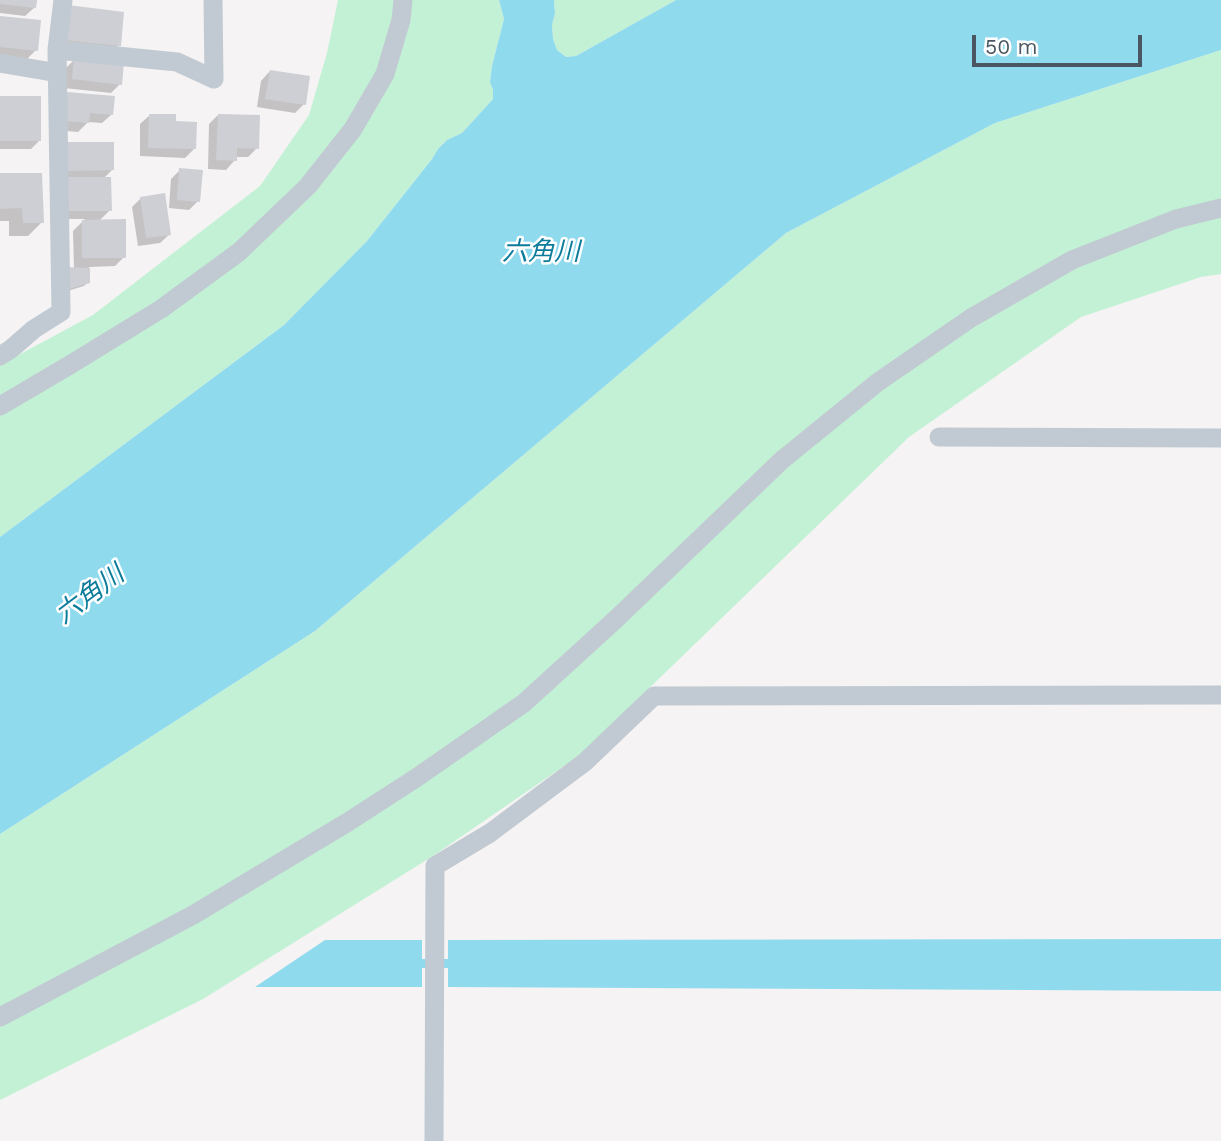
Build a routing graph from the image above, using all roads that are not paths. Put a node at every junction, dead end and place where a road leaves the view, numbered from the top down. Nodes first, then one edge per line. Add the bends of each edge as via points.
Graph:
1 (63, 0) edge
2 (213, 0) edge
3 (403, 0) edge
4 (57, 50) junction
5 (0, 63) edge
6 (58, 73) junction
7 (1221, 208) edge
8 (0, 356) edge
9 (0, 406) edge
10 (939, 437) dead end
11 (1221, 438) edge
12 (1221, 695) edge
13 (0, 1017) edge
14 (434, 1141) edge

1 - 4 street
2 - 4 street via 214,79 177,62
3 - 9 street via 385,74 353,129 307,186 239,252 161,309
4 - 6 street
5 - 6 street
6 - 8 street via 61,312
7 - 13 street via 1176,219 1072,260 971,318 878,382 782,460 524,703 405,786 193,915
10 - 11 street
12 - 14 street via 654,696 585,762 490,833 435,866

